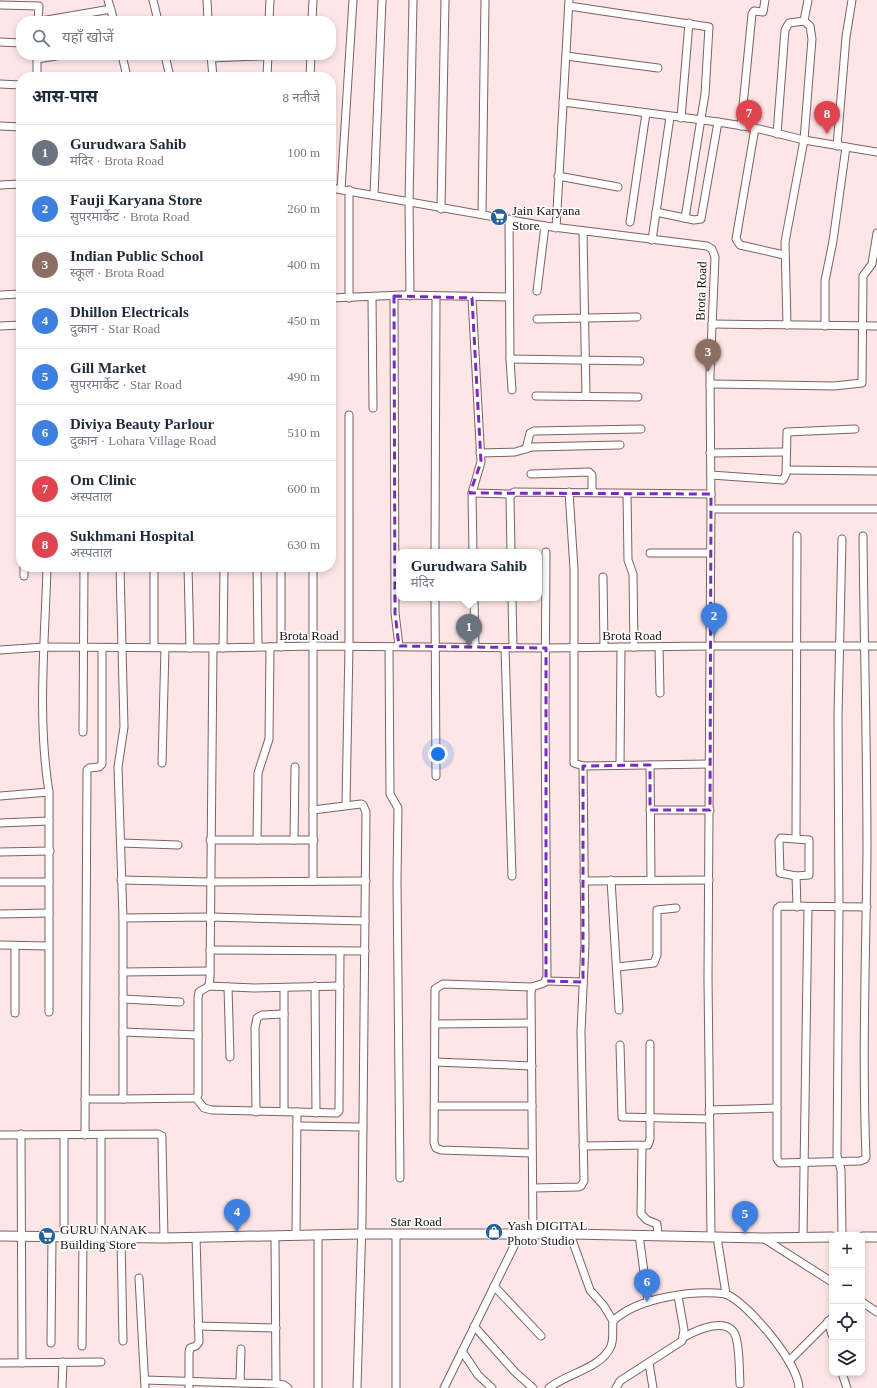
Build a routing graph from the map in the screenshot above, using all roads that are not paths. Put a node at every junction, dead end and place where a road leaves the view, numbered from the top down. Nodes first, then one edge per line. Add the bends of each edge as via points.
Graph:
1 (108, 0) edge
2 (153, 0) edge
3 (207, 0) edge
4 (270, 0) edge
5 (313, 0) edge
6 (353, 0) edge
7 (382, 0) edge
8 (412, 0) edge
9 (445, 0) edge
10 (485, 0) edge
11 (766, 0) edge
12 (808, 0) edge
13 (852, 0) edge
14 (39, 3) edge
15 (569, 3) edge
16 (0, 5) edge
17 (111, 9) junction
18 (39, 16) edge
19 (69, 16) edge
20 (113, 16) edge
21 (157, 16) edge
22 (208, 16) edge
23 (269, 16) edge
24 (312, 16) edge
25 (804, 21) junction
26 (689, 23) junction
27 (0, 42) edge
28 (16, 43) edge
29 (566, 56) junction
30 (37, 60) edge
31 (123, 60) edge
32 (166, 60) edge
33 (211, 60) edge
34 (268, 60) edge
35 (311, 60) edge
36 (658, 68) dead end
37 (37, 72) edge
38 (126, 72) edge
39 (169, 72) edge
40 (213, 72) edge
41 (267, 72) edge
42 (310, 72) edge
43 (0, 84) edge
44 (16, 85) edge
45 (562, 102) junction
46 (646, 113) junction
47 (670, 117) junction
48 (681, 118) junction
49 (701, 120) junction
50 (718, 122) junction
51 (0, 126) edge
52 (742, 126) junction
53 (16, 127) edge
54 (755, 128) junction
55 (777, 134) junction
56 (804, 140) junction
57 (837, 146) junction
58 (846, 147) junction
59 (877, 152) edge
60 (558, 176) junction
61 (16, 184) edge
62 (0, 185) edge
63 (618, 187) dead end
64 (336, 188) edge
65 (341, 189) junction
66 (349, 190) junction
67 (374, 195) junction
68 (409, 202) junction
69 (441, 209) junction
70 (656, 212) junction
71 (482, 214) junction
72 (685, 218) junction
73 (510, 219) junction
74 (630, 222) dead end
75 (545, 226) junction
76 (556, 228) junction
77 (583, 231) junction
78 (877, 233) edge
79 (652, 240) junction
80 (784, 255) junction
81 (537, 291) dead end
82 (16, 294) edge
83 (0, 295) edge
84 (394, 296) junction
85 (410, 296) junction
86 (436, 296) junction
87 (372, 297) junction
88 (509, 297) junction
89 (336, 298) edge
90 (349, 298) junction
91 (472, 298) junction
92 (586, 317) junction
93 (637, 318) dead end
94 (537, 319) dead end
95 (712, 324) junction
96 (16, 325) edge
97 (0, 326) edge
98 (787, 326) junction
99 (824, 326) junction
100 (863, 326) junction
101 (877, 326) edge
102 (510, 359) junction
103 (586, 360) junction
104 (640, 361) dead end
105 (710, 384) junction
106 (512, 390) dead end
107 (536, 396) dead end
108 (586, 396) junction
109 (638, 397) dead end
110 (373, 408) dead end
111 (349, 415) dead end
112 (641, 429) dead end
113 (855, 429) dead end
114 (620, 445) dead end
115 (526, 449) junction
116 (786, 452) junction
117 (480, 453) junction
118 (710, 454) junction
119 (787, 470) junction
120 (877, 471) edge
121 (531, 474) dead end
122 (711, 476) junction
123 (569, 492) junction
124 (592, 492) junction
125 (472, 493) junction
126 (511, 494) junction
127 (627, 494) junction
128 (711, 494) junction
129 (711, 509) junction
130 (877, 509) edge
131 (797, 536) dead end
132 (863, 536) dead end
133 (842, 538) dead end
134 (434, 549) edge
135 (473, 549) edge
136 (511, 549) edge
137 (546, 552) dead end
138 (650, 553) dead end
139 (710, 553) junction
140 (24, 572) edge
141 (47, 572) edge
142 (84, 572) edge
143 (120, 572) edge
144 (154, 572) edge
145 (188, 572) edge
146 (224, 572) edge
147 (258, 572) edge
148 (281, 572) edge
149 (313, 572) edge
150 (24, 576) dead end
151 (603, 577) dead end
152 (435, 601) edge
153 (474, 601) edge
154 (512, 601) edge
155 (258, 646) junction
156 (313, 646) junction
157 (349, 646) junction
158 (399, 646) junction
159 (710, 646) junction
160 (797, 646) junction
161 (840, 646) junction
162 (864, 646) junction
163 (877, 646) edge
164 (44, 647) junction
165 (83, 647) junction
166 (154, 647) junction
167 (270, 647) junction
168 (281, 647) junction
169 (389, 647) junction
170 (436, 647) junction
171 (475, 647) junction
172 (604, 647) junction
173 (621, 647) junction
174 (634, 647) junction
175 (659, 647) junction
176 (102, 648) junction
177 (123, 648) junction
178 (165, 648) junction
179 (190, 648) junction
180 (213, 648) junction
181 (223, 648) junction
182 (509, 648) junction
183 (546, 648) junction
184 (574, 648) junction
185 (0, 650) edge
186 (660, 693) dead end
187 (83, 732) dead end
188 (162, 763) dead end
189 (709, 764) junction
190 (620, 765) junction
191 (650, 765) junction
192 (583, 766) junction
193 (295, 767) dead end
194 (436, 776) dead end
195 (49, 792) junction
196 (0, 796) edge
197 (346, 804) junction
198 (313, 810) junction
199 (650, 810) junction
200 (710, 810) junction
201 (49, 821) junction
202 (0, 823) edge
203 (796, 838) junction
204 (210, 840) junction
205 (257, 840) junction
206 (294, 840) junction
207 (314, 840) junction
208 (120, 843) junction
209 (178, 845) dead end
210 (50, 851) junction
211 (0, 852) edge
212 (512, 876) dead end
213 (796, 876) junction
214 (120, 880) junction
215 (584, 880) junction
216 (611, 880) junction
217 (651, 880) junction
218 (709, 880) junction
219 (313, 881) junction
220 (366, 881) junction
221 (0, 882) edge
222 (50, 882) junction
223 (210, 882) junction
224 (797, 906) junction
225 (808, 907) junction
226 (839, 907) junction
227 (867, 907) junction
228 (676, 908) dead end
229 (0, 914) edge
230 (49, 914) junction
231 (210, 917) junction
232 (123, 918) junction
233 (366, 921) junction
234 (0, 946) edge
235 (15, 946) junction
236 (48, 946) junction
237 (210, 950) junction
238 (340, 951) junction
239 (365, 951) junction
240 (617, 967) junction
241 (210, 971) junction
242 (123, 972) junction
243 (546, 981) junction
244 (582, 982) junction
245 (209, 986) junction
246 (315, 986) junction
247 (340, 986) junction
248 (228, 987) junction
249 (532, 987) junction
250 (284, 988) junction
251 (123, 999) junction
252 (180, 1002) dead end
253 (619, 1010) dead end
254 (49, 1012) dead end
255 (15, 1013) dead end
256 (284, 1014) junction
257 (531, 1023) junction
258 (435, 1024) junction
259 (123, 1032) junction
260 (198, 1035) junction
261 (650, 1044) dead end
262 (620, 1046) dead end
263 (230, 1057) dead end
264 (435, 1062) junction
265 (532, 1066) junction
266 (196, 1098) junction
267 (84, 1099) junction
268 (123, 1099) junction
269 (435, 1106) junction
270 (532, 1106) junction
271 (777, 1108) junction
272 (709, 1110) junction
273 (284, 1111) junction
274 (256, 1112) junction
275 (297, 1112) junction
276 (316, 1112) junction
277 (650, 1119) junction
278 (709, 1119) junction
279 (297, 1126) junction
280 (363, 1127) junction
281 (0, 1134) edge
282 (21, 1134) junction
283 (64, 1135) junction
284 (85, 1135) junction
285 (101, 1135) junction
286 (583, 1146) junction
287 (642, 1146) junction
288 (532, 1153) junction
289 (804, 1162) junction
290 (839, 1162) junction
291 (400, 1178) dead end
292 (533, 1188) junction
293 (842, 1232) edge
294 (360, 1234) junction
295 (396, 1234) junction
296 (520, 1234) junction
297 (533, 1234) junction
298 (570, 1234) junction
299 (296, 1235) junction
300 (318, 1235) junction
301 (639, 1235) junction
302 (658, 1235) junction
303 (0, 1236) edge
304 (275, 1236) junction
305 (714, 1236) junction
306 (22, 1237) junction
307 (196, 1237) junction
308 (803, 1237) junction
309 (829, 1237) edge
310 (865, 1237) edge
311 (877, 1237) edge
312 (52, 1238) junction
313 (64, 1238) junction
314 (83, 1238) junction
315 (101, 1238) junction
316 (121, 1238) junction
317 (164, 1238) junction
318 (763, 1238) junction
319 (140, 1278) dead end
320 (829, 1280) edge
321 (494, 1286) junction
322 (726, 1294) junction
323 (678, 1296) junction
324 (648, 1302) junction
325 (865, 1304) edge
326 (877, 1312) edge
327 (613, 1321) junction
328 (829, 1321) edge
329 (198, 1326) junction
330 (474, 1326) junction
331 (276, 1328) junction
332 (541, 1336) dead end
333 (684, 1336) junction
334 (123, 1341) dead end
335 (51, 1343) dead end
336 (82, 1346) dead end
337 (241, 1349) dead end
338 (462, 1351) junction
339 (789, 1361) junction
340 (22, 1362) junction
341 (63, 1362) junction
342 (101, 1362) dead end
343 (0, 1363) edge
344 (649, 1363) junction
345 (843, 1376) edge
346 (145, 1380) junction
347 (240, 1383) junction
348 (276, 1384) junction
349 (740, 1384) dead end
350 (189, 1385) edge
351 (62, 1388) edge
352 (145, 1388) edge
353 (288, 1388) edge
354 (318, 1388) edge
355 (356, 1388) edge
356 (396, 1388) edge
357 (444, 1388) edge
358 (492, 1388) edge
359 (533, 1388) edge
360 (549, 1388) edge
361 (616, 1388) edge
362 (653, 1388) edge
363 (799, 1388) edge
364 (847, 1388) edge

1 - 17 street
2 - 21 street
3 - 22 street
4 - 23 street
5 - 24 street
6 - 65 street
7 - 67 street
8 - 68 street
9 - 69 street
10 - 71 street
11 - 52 street via 763,12 754,11 752,14
12 - 25 street
13 - 57 street via 846,37
14 - 16 street
14 - 18 street
15 - 26 street
15 - 29 street
17 - 19 street
17 - 20 street
25 - 55 street via 789,23 785,30
25 - 56 street via 810,26 812,39
26 - 48 street
26 - 49 street via 706,25 709,28
27 - 28 street
29 - 36 street
29 - 45 street
30 - 37 street
31 - 38 street
32 - 39 street
33 - 40 street
34 - 41 street
35 - 42 street
43 - 44 street
45 - 46 street
45 - 60 street
46 - 47 street
46 - 74 street
47 - 48 street
47 - 70 street
48 - 49 street
49 - 50 street
49 - 72 street
50 - 52 street
50 - 72 street via 701,218
51 - 53 street
52 - 54 street
54 - 55 street
54 - 80 street via 736,239 740,245
55 - 56 street
56 - 57 street
56 - 80 street
57 - 58 street
58 - 59 street
58 - 99 street via 825,281
60 - 63 street
60 - 76 street
61 - 62 street
64 - 65 street, Brota Road
65 - 66 street, Brota Road
66 - 67 street, Brota Road
66 - 90 street
67 - 68 street, Brota Road
68 - 69 street, Brota Road
68 - 85 street
69 - 71 street, Brota Road
70 - 72 street
70 - 79 street
71 - 73 street, Brota Road
73 - 75 street, Brota Road
73 - 88 street
75 - 76 street, Brota Road
75 - 81 street
76 - 77 street, Brota Road
77 - 79 street, Brota Road
77 - 92 street
78 - 100 street via 872,264 863,276
79 - 95 street, Brota Road via 707,246 712,249 715,257
80 - 98 street
82 - 83 street
84 - 85 street
84 - 87 street
84 - 158 street via 395,613
85 - 86 street
86 - 91 street
86 - 134 street
87 - 90 street
87 - 110 street
88 - 91 street
88 - 102 street
89 - 90 street
91 - 117 street
92 - 93 street
92 - 94 street
92 - 103 street
95 - 98 street
95 - 105 street, Brota Road
96 - 97 street
98 - 99 street
99 - 100 street
100 - 101 street
100 - 105 street via 861,384
102 - 103 street
102 - 106 street
103 - 104 street
103 - 108 street
105 - 118 street, Brota Road
107 - 108 street
108 - 109 street
111 - 157 street
112 - 115 street via 534,431 530,433
113 - 116 street via 790,431 786,435
114 - 115 street
115 - 117 street via 515,452
116 - 118 street
116 - 119 street
117 - 125 street via 480,466
118 - 122 street, Brota Road
119 - 120 street
119 - 122 street via 785,477 780,480
121 - 124 street via 589,472 592,475
122 - 128 street, Brota Road
123 - 124 street
123 - 126 street via 518,491
123 - 184 street via 574,569
124 - 127 street
125 - 126 street
125 - 135 street
126 - 136 street
127 - 128 street
127 - 174 street via 628,560 633,574
128 - 129 street, Brota Road
129 - 130 street
129 - 139 street, Brota Road
131 - 160 street
132 - 162 street
133 - 161 street
137 - 183 street
138 - 139 street
139 - 159 street, Brota Road
140 - 150 street
141 - 164 street
142 - 165 street
143 - 177 street
144 - 166 street
145 - 179 street
146 - 181 street
147 - 155 street
148 - 168 street
149 - 156 street
151 - 172 street
152 - 170 street
153 - 171 street
154 - 182 street
155 - 167 street, Brota Road
155 - 181 street, Brota Road
156 - 157 street, Brota Road
156 - 168 street, Brota Road
156 - 198 street
157 - 169 street, Brota Road
157 - 197 street
158 - 169 street, Brota Road
158 - 170 street, Brota Road
159 - 160 street
159 - 175 street, Brota Road
159 - 189 street
160 - 161 street
160 - 203 street
161 - 162 street
161 - 226 street
162 - 163 street
162 - 227 street
164 - 165 street, Brota Road
164 - 185 street, Brota Road
164 - 195 street via 45,758
165 - 176 street, Brota Road
165 - 187 street
166 - 177 street, Brota Road
166 - 178 street, Brota Road
167 - 168 street, Brota Road
167 - 205 street via 269,739 258,773
169 - 291 street via 390,794 398,808
170 - 171 street, Brota Road
170 - 194 street
171 - 182 street, Brota Road
172 - 173 street, Brota Road
172 - 184 street, Brota Road
173 - 174 street, Brota Road
173 - 190 street
174 - 175 street, Brota Road
175 - 186 street
176 - 177 street, Brota Road
176 - 267 street via 102,764 87,770
177 - 208 street via 124,727 118,767
178 - 179 street, Brota Road
178 - 188 street
179 - 180 street, Brota Road
180 - 181 street, Brota Road
180 - 204 street
182 - 183 street, Brota Road
182 - 212 street via 507,750
183 - 184 street, Brota Road
183 - 243 street
184 - 192 street via 573,758 574,763
189 - 191 street
189 - 200 street
190 - 191 street
190 - 192 street
191 - 199 street
192 - 215 street
193 - 206 street
195 - 196 street
195 - 201 street
197 - 198 street
197 - 220 street via 361,804 365,809
198 - 207 street
199 - 200 street
199 - 217 street
200 - 218 street
201 - 202 street
201 - 210 street
203 - 213 street via 807,839 810,842 809,875
203 - 213 street via 779,840 779,871
204 - 205 street
204 - 223 street
205 - 206 street
206 - 207 street
207 - 219 street
208 - 209 street
208 - 214 street
210 - 211 street
210 - 222 street
213 - 224 street
214 - 223 street
214 - 232 street
215 - 216 street
215 - 244 street via 585,951
216 - 217 street
216 - 240 street
217 - 218 street
218 - 272 street
219 - 220 street
219 - 223 street
220 - 233 street
221 - 222 street
222 - 230 street
223 - 231 street
224 - 225 street
224 - 271 street via 780,906 777,909
225 - 226 street
225 - 289 street
226 - 227 street
226 - 290 street via 836,1046
227 - 290 street via 864,1061 866,1157 863,1161
228 - 240 street via 657,910 657,955 654,963
229 - 230 street
230 - 236 street
231 - 232 street
231 - 233 street
231 - 237 street
232 - 242 street
233 - 239 street
234 - 235 street
235 - 236 street
235 - 255 street
236 - 254 street
237 - 238 street
237 - 241 street
238 - 239 street
238 - 247 street
239 - 280 street
240 - 253 street
241 - 242 street
241 - 245 street
242 - 251 street
243 - 244 street
243 - 249 street
244 - 286 street
245 - 248 street
245 - 260 street via 199,992
246 - 247 street
246 - 250 street
246 - 276 street
247 - 276 street via 339,1111 333,1114
248 - 250 street
248 - 263 street
249 - 257 street
249 - 258 street via 443,984 435,989
250 - 256 street
251 - 252 street
251 - 259 street
256 - 273 street
256 - 274 street via 262,1015 257,1018
257 - 258 street
257 - 265 street
258 - 264 street
259 - 260 street
259 - 268 street
260 - 266 street
261 - 277 street
262 - 277 street via 622,1117
264 - 265 street
264 - 269 street
265 - 270 street
266 - 268 street
266 - 274 street via 204,1108 212,1110
267 - 268 street
267 - 284 street
269 - 270 street
269 - 288 street via 436,1148
270 - 288 street
271 - 272 street
271 - 289 street via 778,1161
272 - 278 street
273 - 274 street
273 - 275 street
275 - 276 street
275 - 279 street
277 - 278 street
277 - 287 street via 650,1143 648,1146
278 - 305 street
279 - 280 street
279 - 299 street
280 - 294 street
281 - 282 street
282 - 283 street
282 - 306 street
283 - 284 street
283 - 313 street
284 - 285 street
285 - 315 street
285 - 317 street via 162,1136
286 - 287 street
286 - 292 street via 584,1181 581,1186
287 - 302 street via 641,1214 657,1224
288 - 292 street
289 - 290 street
289 - 308 street
290 - 293 street
292 - 297 street
294 - 295 street, Star Road
294 - 300 street, Star Road
294 - 355 street
295 - 296 street, Star Road
295 - 356 street
296 - 297 street, Star Road
296 - 321 street
297 - 298 street, Star Road
298 - 301 street, Star Road
298 - 327 street via 590,1290
299 - 300 street, Star Road
299 - 304 street, Star Road
300 - 354 street
301 - 302 street, Star Road
301 - 324 street
302 - 305 street, Star Road
303 - 306 street, Star Road
304 - 307 street, Star Road
304 - 331 street
305 - 318 street, Star Road
305 - 322 street
306 - 312 street, Star Road
306 - 340 street
307 - 317 street, Star Road
307 - 329 street
308 - 309 street, Star Road
308 - 318 street, Star Road
310 - 311 street
312 - 313 street, Star Road
312 - 335 street
313 - 314 street, Star Road
314 - 315 street, Star Road
314 - 336 street
315 - 316 street, Star Road
316 - 317 street, Star Road
316 - 334 street
318 - 320 street
319 - 346 street
321 - 330 street
321 - 332 street
322 - 323 street
322 - 339 street via 746,1307
323 - 324 street
323 - 333 street
324 - 327 street via 620,1314
325 - 326 street
327 - 360 street via 611,1345 607,1352 593,1364 559,1380
328 - 339 street
329 - 331 street
329 - 350 street via 199,1342 190,1348 189,1353
330 - 338 street
330 - 359 street via 515,1372
331 - 348 street
333 - 344 street via 682,1341
333 - 349 street via 707,1326 720,1326 732,1331 736,1336
337 - 347 street
338 - 357 street
338 - 358 street via 478,1375
339 - 363 street via 794,1368
340 - 341 street
340 - 343 street
341 - 342 street
341 - 351 street
344 - 361 street via 620,1381
344 - 362 street
345 - 364 street
346 - 350 street
346 - 352 street
347 - 348 street
347 - 350 street
348 - 353 street

